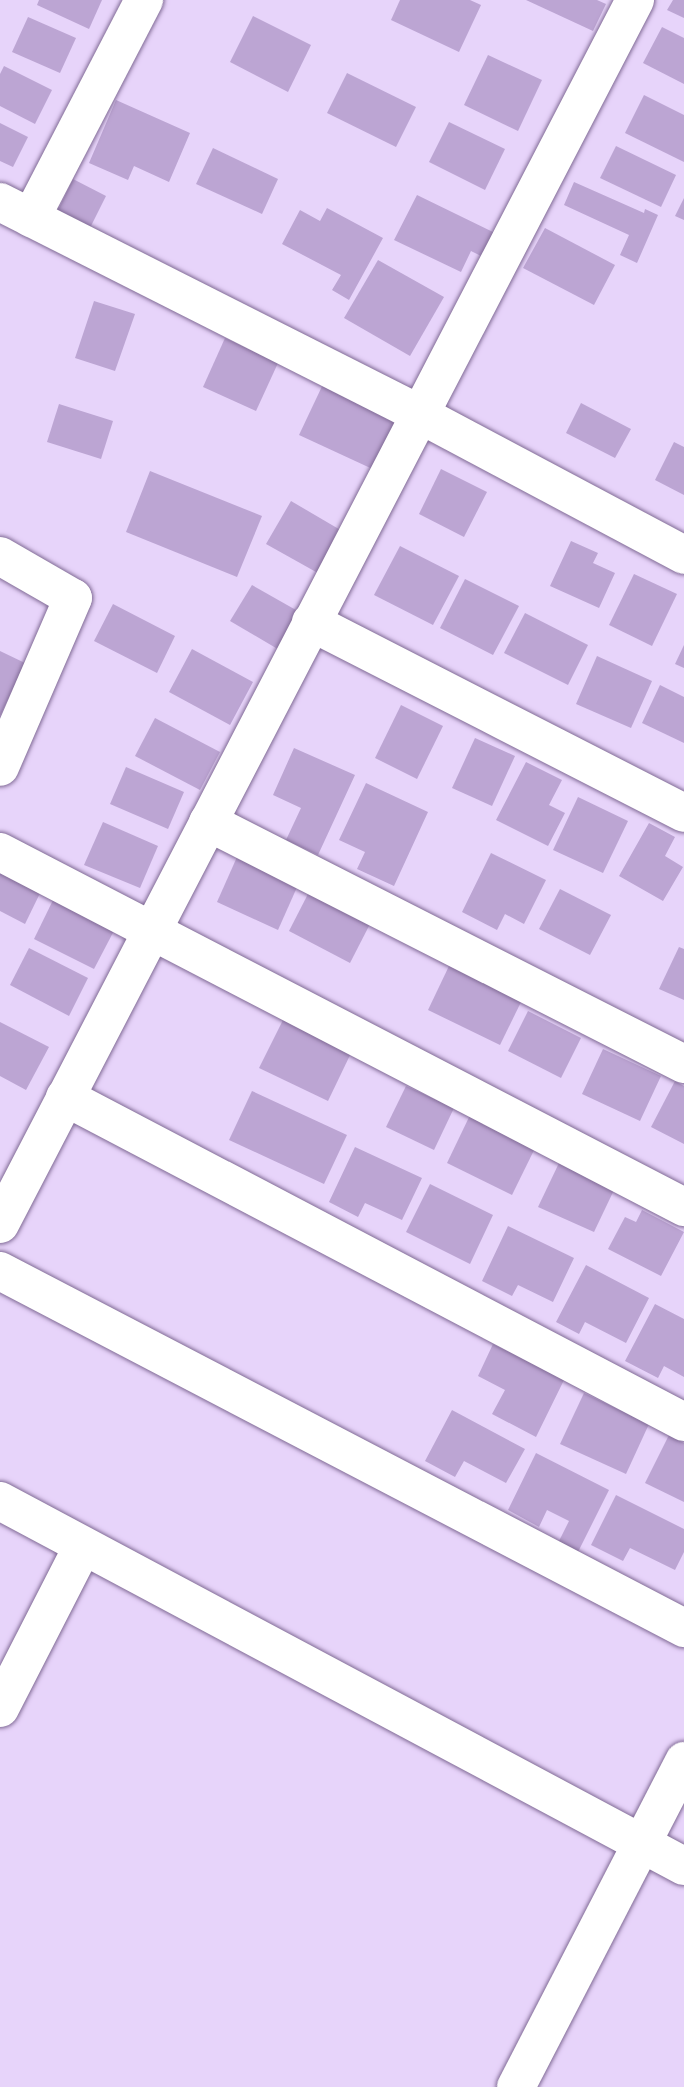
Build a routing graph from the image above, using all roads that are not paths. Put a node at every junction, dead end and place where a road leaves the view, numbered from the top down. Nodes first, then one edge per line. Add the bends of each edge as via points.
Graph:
1 (145, 0) edge
2 (635, 0) edge
3 (15, 210) edge
4 (419, 414) junction
5 (684, 555) edge
6 (0, 556) edge
7 (311, 622) junction
8 (0, 767) edge
9 (684, 813) edge
10 (208, 822) junction
11 (0, 852) edge
12 (151, 932) junction
13 (684, 1064) edge
14 (65, 1097) junction
15 (684, 1208) edge
16 (0, 1224) edge
17 (0, 1271) edge
18 (684, 1422) edge
19 (0, 1501) edge
20 (83, 1546) junction
21 (684, 1628) edge
22 (0, 1708) edge
23 (684, 1761) edge
24 (641, 1844) junction
25 (684, 1866) edge
26 (516, 2087) edge

1 - 3 street
2 - 4 street
3 - 4 street
4 - 5 street
4 - 7 street
6 - 8 street via 73,598
7 - 9 street
7 - 10 street
10 - 12 street
10 - 13 street
11 - 12 street
12 - 14 street
12 - 15 street
14 - 16 street
14 - 18 street
17 - 21 street
19 - 20 street
20 - 22 street
20 - 24 street
23 - 24 street
24 - 25 street
24 - 26 street

